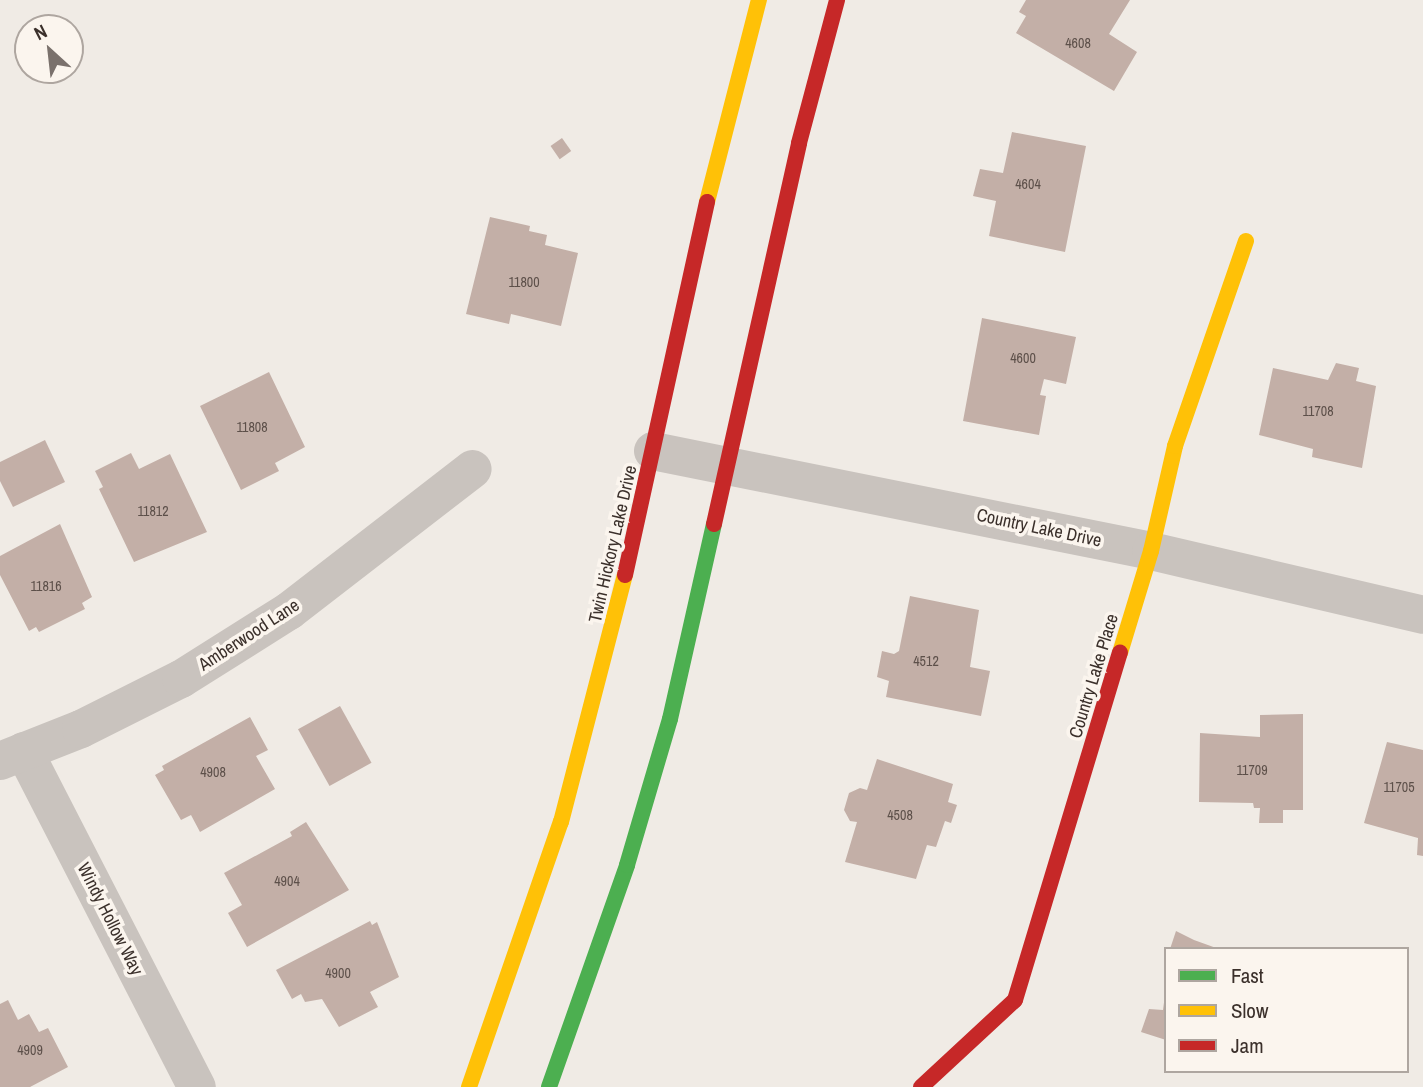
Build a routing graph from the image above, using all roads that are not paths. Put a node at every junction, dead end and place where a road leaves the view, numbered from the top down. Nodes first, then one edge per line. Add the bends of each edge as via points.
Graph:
1 (759, 0) edge
2 (837, 0) edge
3 (1245, 241) dead end
4 (653, 451) junction
5 (730, 466) junction
6 (473, 469) dead end
7 (1151, 551) junction
8 (1423, 615) edge
9 (12, 756) edge
10 (197, 1087) edge
11 (469, 1087) edge
12 (549, 1087) edge
13 (921, 1087) edge

1 - 4 street, Twin Hickory Lake Drive via 710,189
2 - 5 street via 799,143
3 - 7 street, Country Lake Place via 1175,446
4 - 5 street, Country Lake Drive
4 - 11 street, Twin Hickory Lake Drive via 607,658 561,822
5 - 7 street, Country Lake Drive
5 - 12 street via 666,732 627,865
6 - 9 street, Amberwood Lane via 289,611 181,678
7 - 8 street, Country Lake Drive
7 - 13 street, Country Lake Place via 1016,1000
9 - 10 street, Windy Hollow Way

